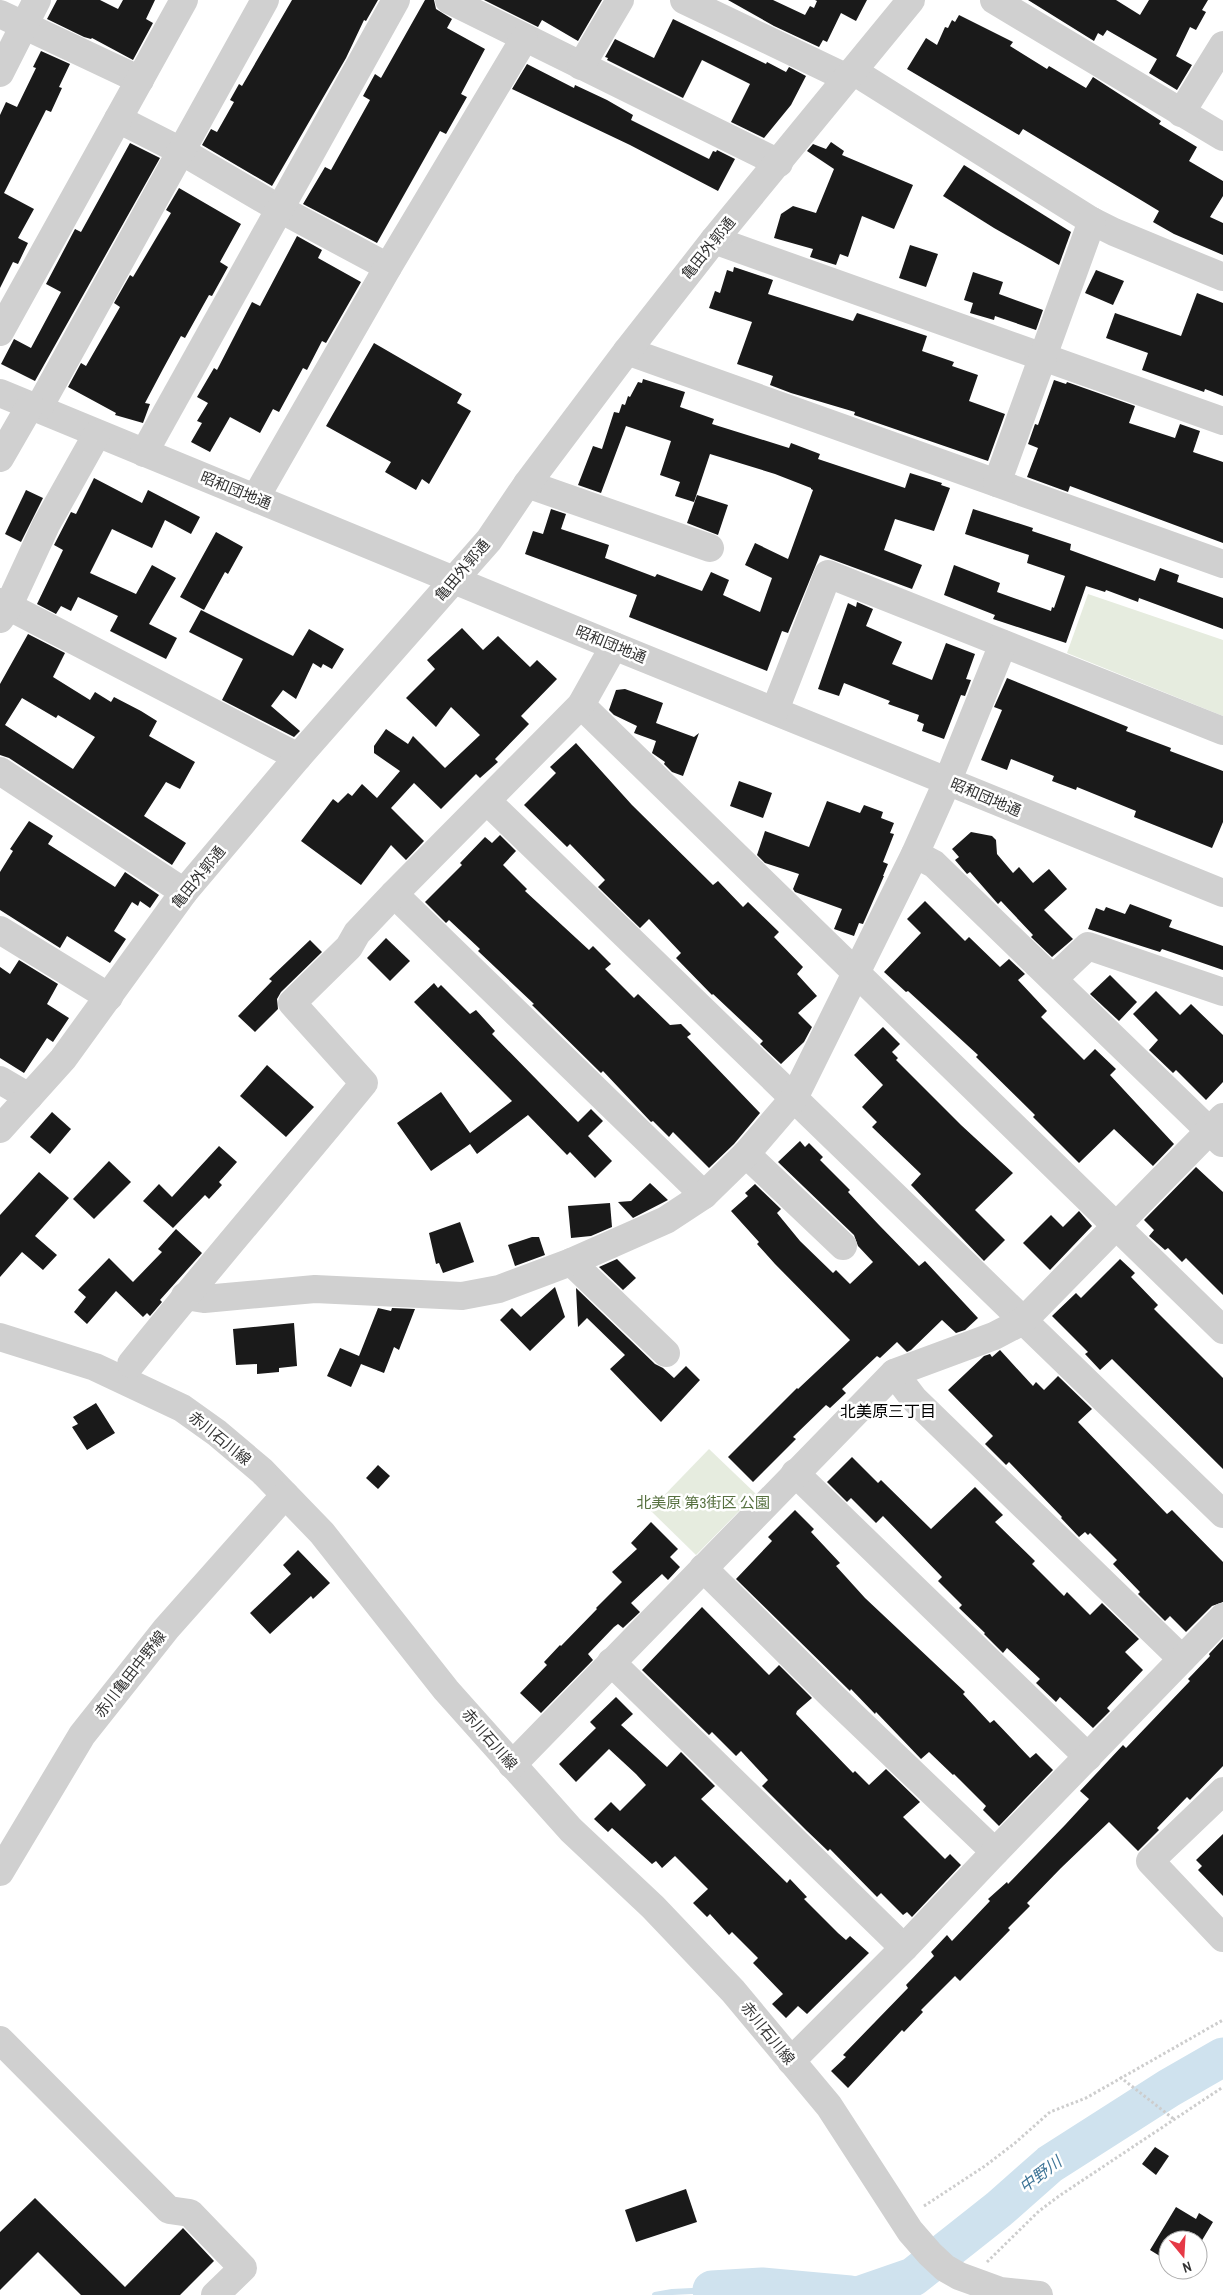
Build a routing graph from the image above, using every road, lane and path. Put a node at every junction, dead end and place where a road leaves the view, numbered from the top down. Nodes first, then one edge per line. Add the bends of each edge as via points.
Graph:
1 (37, 0) edge
2 (184, 0) edge
3 (265, 0) edge
4 (396, 0) edge
5 (449, 0) edge
6 (620, 0) edge
7 (684, 0) edge
8 (911, 0) edge
9 (994, 0) edge
10 (0, 14) edge
11 (24, 26) junction
12 (524, 39) junction
13 (1223, 45) edge
14 (581, 66) junction
15 (0, 72) edge
16 (850, 75) junction
17 (140, 80) junction
18 (1181, 112) junction
19 (118, 119) junction
20 (1223, 138) edge
21 (181, 151) junction
22 (779, 163) junction
23 (280, 210) junction
24 (1092, 221) junction
25 (714, 240) junction
26 (388, 267) junction
27 (1223, 277) edge
28 (0, 332) edge
29 (627, 351) junction
30 (1042, 356) junction
31 (0, 393) edge
32 (34, 408) junction
33 (1223, 421) edge
34 (97, 434) junction
35 (144, 453) junction
36 (0, 458) edge
37 (997, 483) junction
38 (527, 484) junction
39 (256, 497) junction
40 (710, 548) dead end
41 (1223, 564) edge
42 (455, 579) junction
43 (3, 609) edge
44 (1003, 644) junction
45 (614, 646) junction
46 (581, 705) junction
47 (775, 710) junction
48 (1223, 731) edge
49 (298, 757) junction
50 (0, 771) edge
51 (948, 780) junction
52 (486, 800) junction
53 (915, 854) junction
54 (184, 892) junction
55 (1223, 893) edge
56 (394, 894) junction
57 (0, 930) edge
58 (856, 974) junction
59 (1053, 979) junction
60 (1223, 992) edge
61 (109, 997) junction
62 (0, 1080) edge
63 (29, 1098) junction
64 (794, 1098) junction
65 (0, 1130) edge
66 (1218, 1131) edge
67 (746, 1154) junction
68 (704, 1195) junction
69 (1116, 1226) junction
70 (843, 1246) dead end
71 (572, 1262) junction
72 (186, 1296) junction
73 (1023, 1321) junction
74 (1223, 1330) edge
75 (0, 1338) edge
76 (666, 1353) dead end
77 (131, 1364) dead end
78 (894, 1373) junction
79 (795, 1472) junction
80 (285, 1495) junction
81 (1223, 1514) edge
82 (703, 1568) junction
83 (1223, 1617) edge
84 (1182, 1658) junction
85 (611, 1662) junction
86 (1088, 1757) junction
87 (512, 1765) junction
88 (1223, 1790) edge
89 (995, 1852) junction
90 (0, 1872) edge
91 (1223, 1938) edge
92 (904, 1948) junction
93 (1223, 2020) edge
94 (0, 2040) edge
95 (791, 2061) junction
96 (1120, 2077) junction
97 (1223, 2087) edge
98 (1176, 2120) junction
99 (914, 2221) junction
100 (984, 2265) dead end
101 (215, 2295) edge
102 (1039, 2295) edge

1 - 11 street
2 - 17 street
3 - 21 street
4 - 23 street
5 - 12 street
6 - 14 street
7 - 16 street
8 - 16 street, 亀田外郭通
9 - 18 street
10 - 11 street
11 - 15 street
11 - 17 street
12 - 14 street
12 - 26 street
13 - 18 street
14 - 22 street
16 - 22 street, 亀田外郭通
16 - 24 street
17 - 19 street
18 - 20 street
19 - 21 street
19 - 28 street
21 - 23 street
21 - 32 street
22 - 25 street, 亀田外郭通
23 - 26 street
23 - 35 street
24 - 27 street
24 - 30 street
25 - 29 street, 亀田外郭通
25 - 30 street
26 - 39 street
29 - 37 street
29 - 38 street, 亀田外郭通
30 - 33 street
30 - 37 street
31 - 32 street, 昭和団地通
32 - 34 street, 昭和団地通
32 - 36 street
34 - 35 street, 昭和団地通
34 - 43 street
35 - 39 street, 昭和団地通
37 - 41 street
38 - 40 street
38 - 42 street, 亀田外郭通 via 489,540
39 - 42 street, 昭和団地通
42 - 45 street, 昭和団地通
42 - 49 street, 亀田外郭通
43 - 49 street
44 - 47 street via 828,574
44 - 48 street
44 - 51 street
45 - 46 street
45 - 47 street, 昭和団地通
46 - 52 street
46 - 58 street
47 - 51 street, 昭和団地通
49 - 54 street, 亀田外郭通
50 - 54 street
51 - 53 street
51 - 55 street, 昭和団地通
52 - 56 street
52 - 64 street
53 - 58 street
53 - 59 street via 934,864
54 - 61 street, 亀田外郭通
56 - 68 street
56 - 72 street via 357,933 349,947 292,1003 364,1083
57 - 61 street
58 - 64 street
58 - 69 street
59 - 60 street via 1088,946
59 - 66 street
61 - 63 street, 亀田外郭通
62 - 63 street
63 - 65 street, 亀田外郭通
64 - 67 street
64 - 73 street
66 - 69 street
67 - 68 street
67 - 70 street
68 - 71 street via 666,1220
69 - 73 street
69 - 74 street
71 - 72 street via 499,1289 462,1296 314,1289 204,1299
71 - 76 street
72 - 77 street
73 - 78 street via 994,1336
73 - 81 street
75 - 80 street, 赤川石川線 via 95,1367 182,1408 262,1471
78 - 79 street
78 - 84 street via 914,1399
79 - 82 street
79 - 86 street
80 - 87 street, 赤川石川線 via 322,1533 446,1690
80 - 90 street, 赤川亀田中野線 via 166,1629 82,1736
82 - 85 street
82 - 89 street
83 - 84 street
84 - 86 street
85 - 87 street
85 - 92 street
86 - 89 street
87 - 95 street, 赤川石川線 via 571,1830 652,1906 733,1990
88 - 91 street via 1150,1861
89 - 92 street
92 - 95 street
93 - 96 path
94 - 101 street via 169,2210 190,2212 243,2268
95 - 99 street, 赤川石川線 via 829,2106
96 - 98 path
96 - 99 path via 1086,2098 1050,2112
97 - 98 path
98 - 100 path via 1094,2171 1046,2206
99 - 102 street, 赤川石川線 via 930,2254 945,2268 1000,2291

